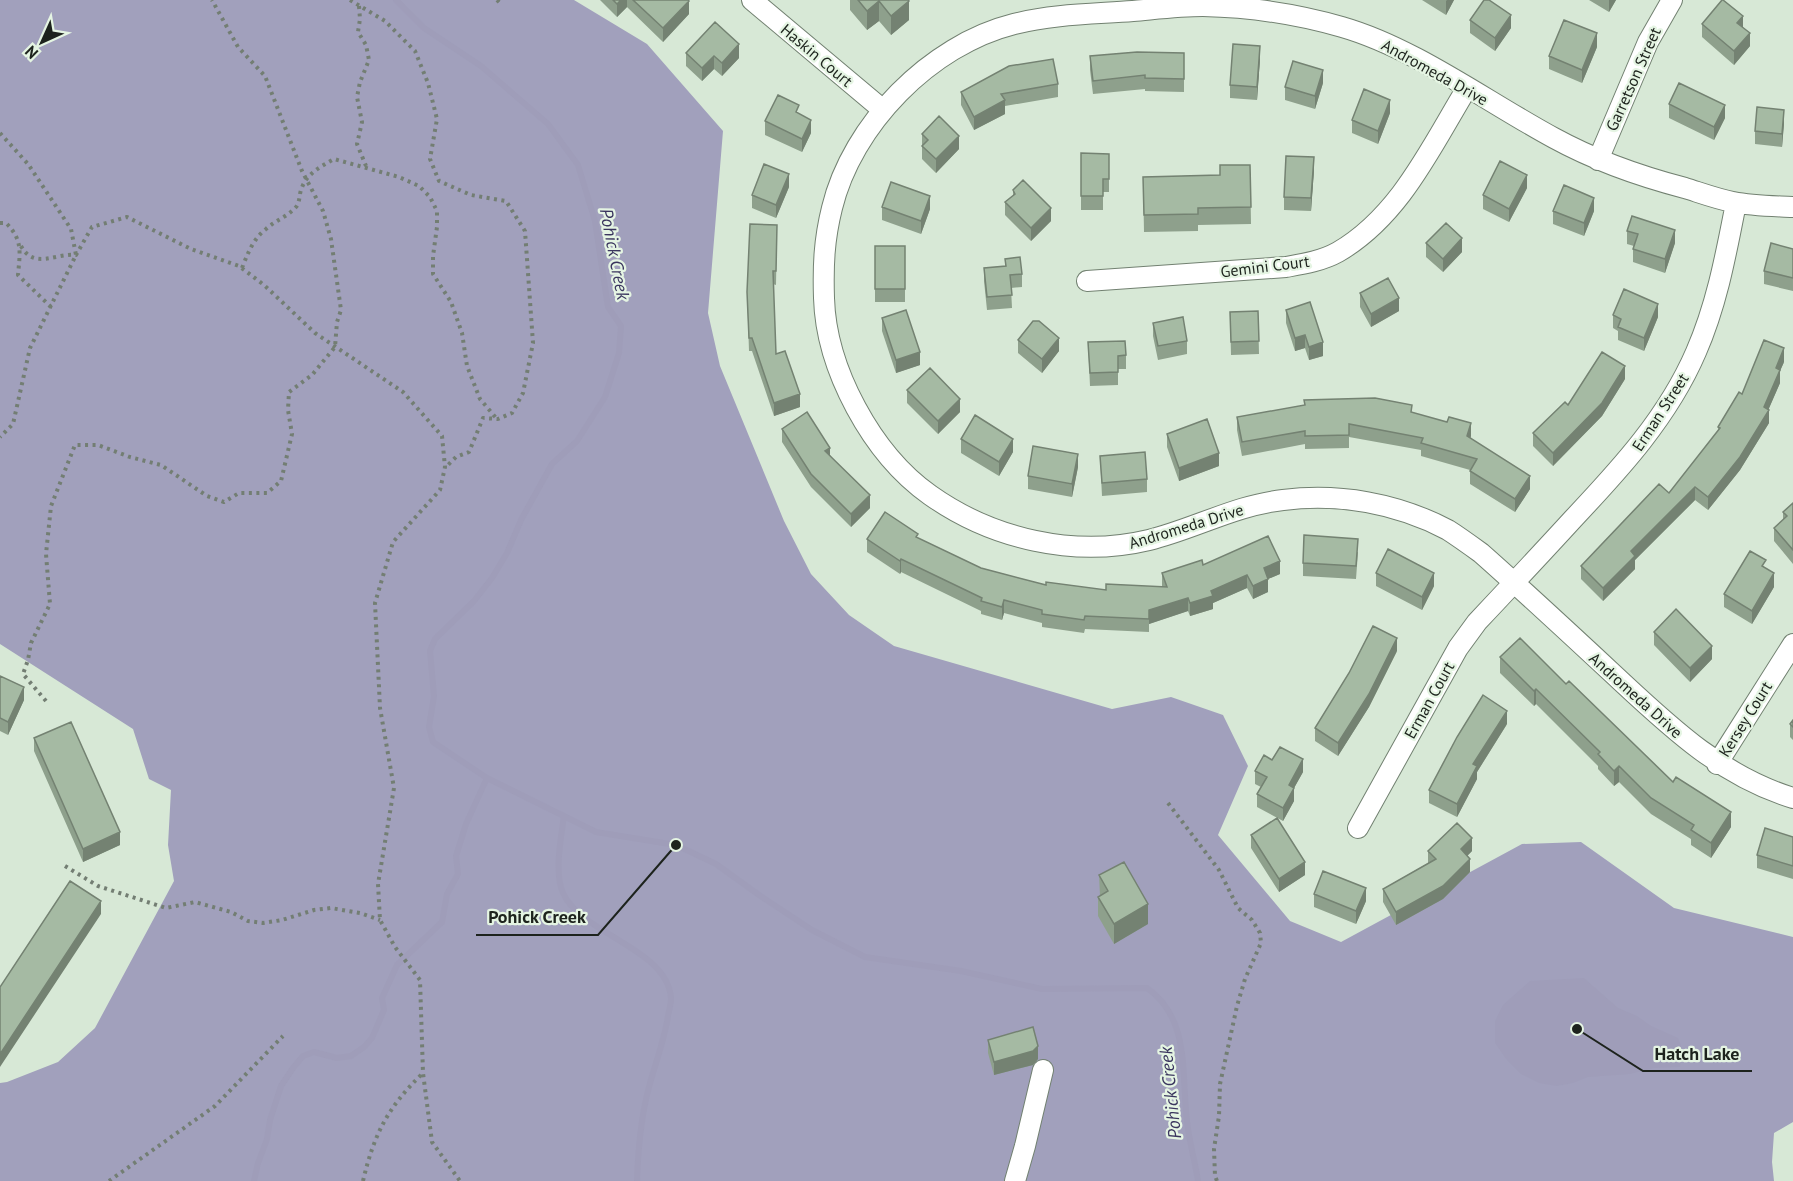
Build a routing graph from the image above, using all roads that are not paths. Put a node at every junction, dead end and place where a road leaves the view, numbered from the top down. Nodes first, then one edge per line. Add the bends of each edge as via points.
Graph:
1 (752, 0) edge
2 (1672, 0) edge
3 (1467, 88) junction
4 (883, 110) junction
5 (1598, 160) junction
6 (1736, 203) junction
7 (1793, 207) edge
8 (1087, 281) dead end
9 (1514, 583) junction
10 (1793, 644) edge
11 (1717, 764) junction
12 (1793, 798) edge
13 (1358, 828) dead end
14 (1043, 1070) dead end
15 (1015, 1181) edge

1 - 4 street, Haskin Court
2 - 5 street, Garretson Street via 1648,42
3 - 4 street, Andromeda Drive via 1415,57 1344,27 1281,13 1202,6 1055,16 1010,24 942,57
3 - 5 street, Andromeda Drive
3 - 8 street, Gemini Court via 1395,202 1369,231 1337,253 1286,267
4 - 9 street, Andromeda Drive via 851,160 832,206 823,257 824,308 836,362 857,411 888,456 931,496 969,519 1007,534 1050,544 1090,547 1151,539 1278,500 1359,500 1404,511 1448,531
5 - 6 street, Andromeda Drive
6 - 7 street, Andromeda Drive
6 - 9 street, Erman Street via 1713,307 1677,391 1626,462
9 - 11 street, Andromeda Drive via 1680,736
9 - 13 street, Erman Court via 1458,648
10 - 11 street, Kersey Court
11 - 12 street, Andromeda Drive
14 - 15 street

